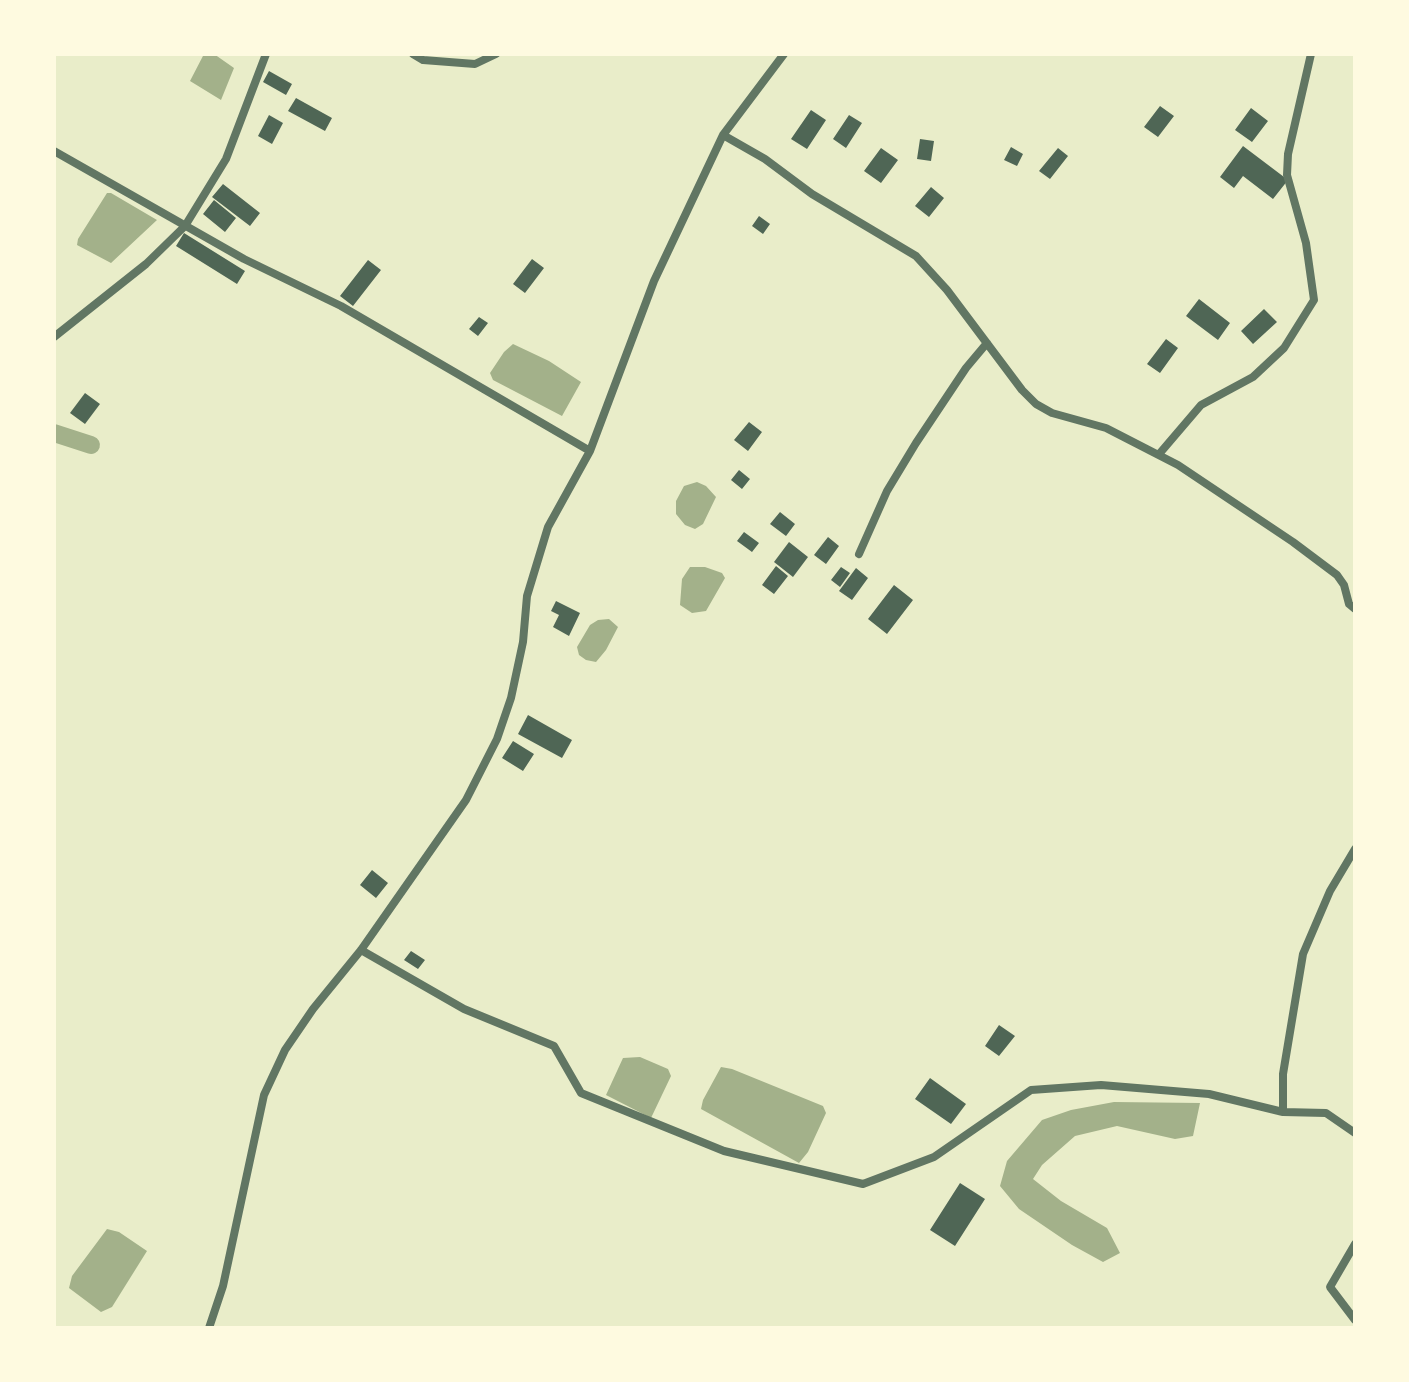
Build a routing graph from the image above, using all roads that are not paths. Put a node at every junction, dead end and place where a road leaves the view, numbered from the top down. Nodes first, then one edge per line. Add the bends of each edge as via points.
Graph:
1 (266, 54) edge
2 (413, 54) edge
3 (496, 54) edge
4 (784, 54) edge
5 (1311, 54) edge
6 (723, 135) junction
7 (54, 151) edge
8 (185, 226) junction
9 (54, 337) edge
10 (987, 343) junction
11 (590, 451) junction
12 (1160, 453) junction
13 (859, 554) dead end
14 (1355, 609) edge
15 (1355, 849) edge
16 (361, 950) junction
17 (1283, 1112) junction
18 (1355, 1133) edge
19 (1355, 1244) edge
20 (1355, 1320) edge
21 (209, 1328) edge

1 - 8 street via 226,159
2 - 3 street via 423,60 475,64
4 - 6 street
5 - 12 street via 1287,175 1306,243 1314,300 1284,348 1253,377 1201,405
6 - 10 street via 916,256
6 - 11 street via 654,281
7 - 8 street
8 - 9 street
8 - 11 street via 341,306
10 - 12 street via 1036,404
10 - 13 street via 894,479
11 - 16 street via 548,527 527,596 523,642 497,739 466,800
12 - 14 street via 1337,575
15 - 17 street via 1303,954 1283,1074
16 - 17 street via 464,1009 554,1046 581,1093 724,1151 863,1184 934,1157 1031,1090 1101,1085 1209,1094
16 - 21 street via 285,1050 264,1095
17 - 18 street via 1326,1113
19 - 20 street via 1330,1287

